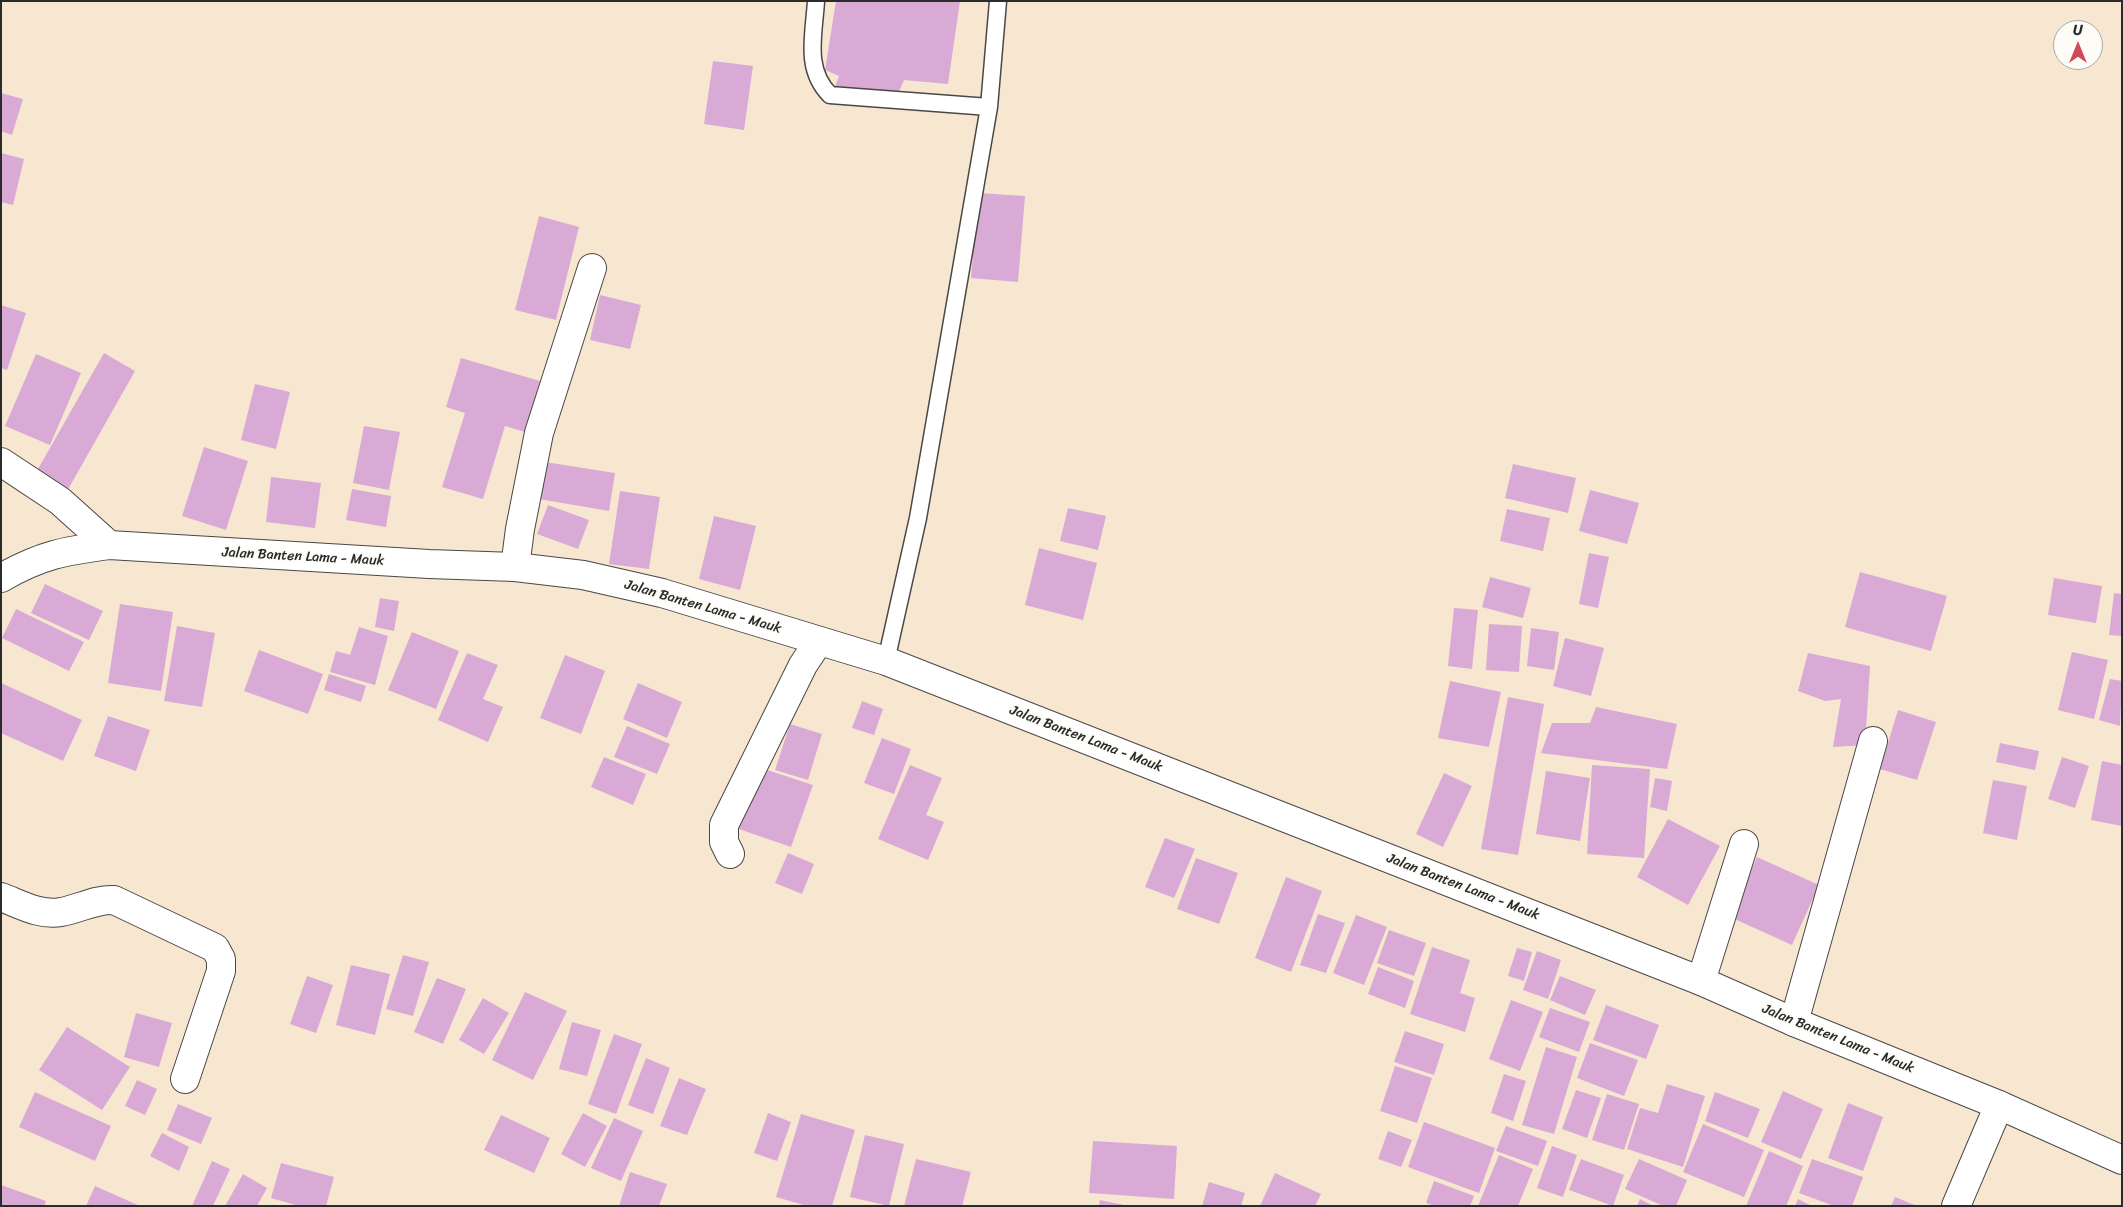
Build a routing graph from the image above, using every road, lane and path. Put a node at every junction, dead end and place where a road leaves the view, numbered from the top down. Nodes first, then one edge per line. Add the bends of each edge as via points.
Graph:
1 (816, 1) edge
2 (998, 1) edge
3 (989, 107) junction
4 (592, 268) dead end
5 (1, 462) edge
6 (109, 545) junction
7 (515, 567) junction
8 (1, 578) edge
9 (819, 641) junction
10 (886, 661) junction
11 (1873, 741) dead end
12 (1744, 844) dead end
13 (730, 854) dead end
14 (1, 897) edge
15 (1701, 981) junction
16 (1794, 1022) junction
17 (185, 1079) dead end
18 (1999, 1105) junction
19 (2122, 1160) edge
20 (1956, 1206) edge

1 - 3 lane via 812,64 819,84 830,95
2 - 3 lane
3 - 10 lane via 918,518
4 - 7 main road via 538,433
5 - 6 main road via 60,501
6 - 7 main road, Jalan Banten Lama - Mauk
6 - 8 main road, Jalan Banten Lama - Mauk via 38,558
7 - 9 main road, Jalan Banten Lama - Mauk via 583,575 662,593
9 - 10 main road, Jalan Banten Lama - Mauk
9 - 13 main road via 803,665 724,825 724,842
10 - 15 main road, Jalan Banten Lama - Mauk
11 - 16 main road
12 - 15 main road
14 - 17 main road via 46,912 114,900 215,948 221,959 221,971
15 - 16 main road, Jalan Banten Lama - Mauk
16 - 18 main road, Jalan Banten Lama - Mauk
18 - 19 main road, Jalan Banten Lama - Mauk
18 - 20 main road

